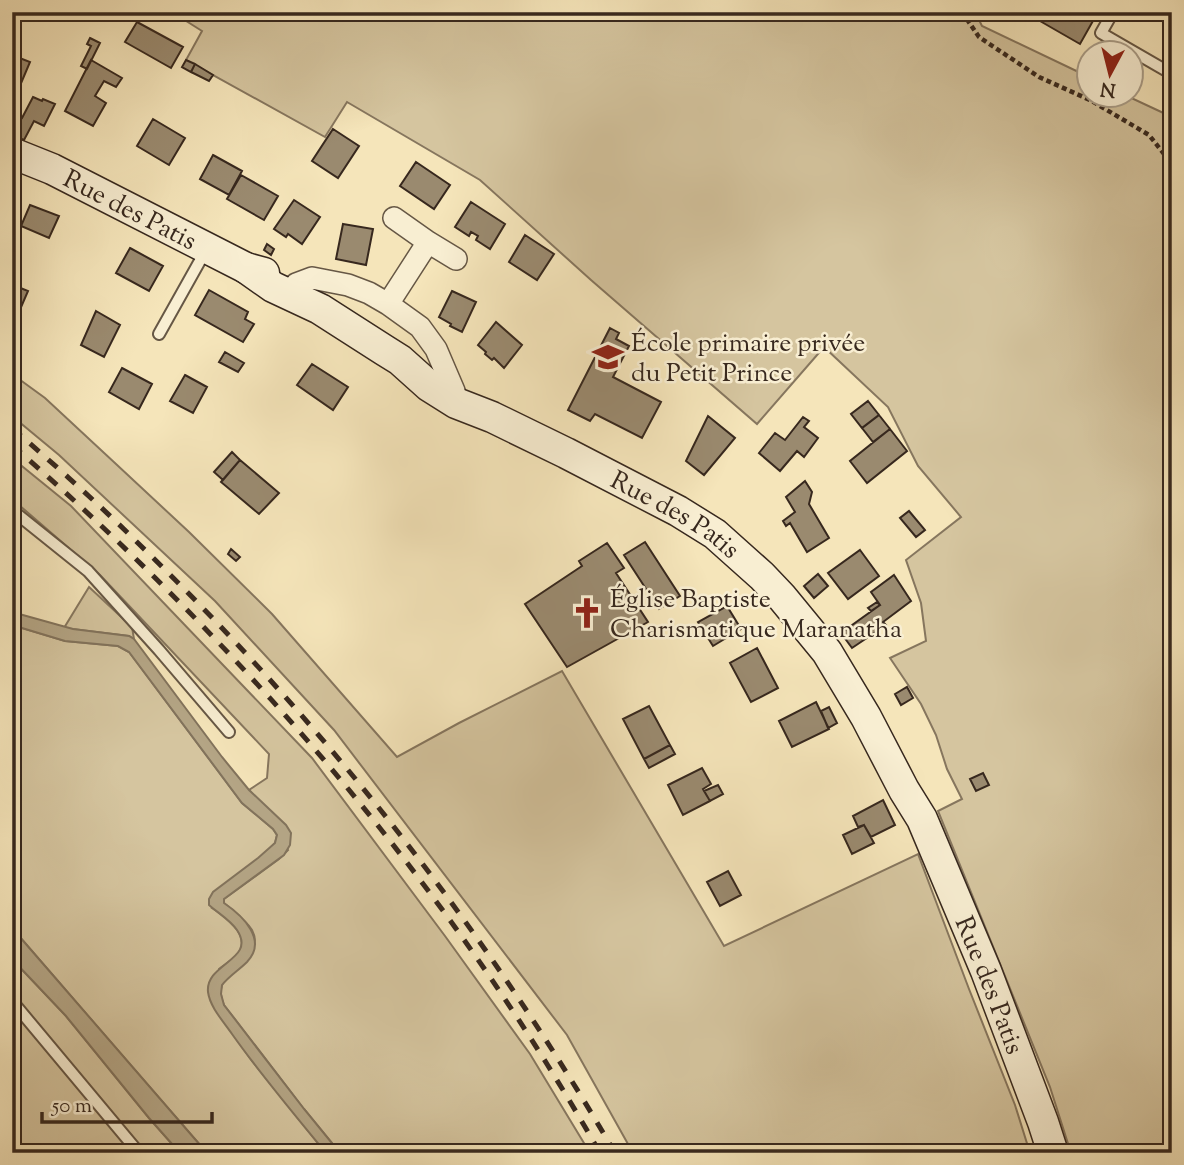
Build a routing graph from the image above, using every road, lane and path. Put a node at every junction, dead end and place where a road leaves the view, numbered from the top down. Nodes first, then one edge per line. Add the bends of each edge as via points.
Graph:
1 (962, 12) edge
2 (1114, 12) edge
3 (1172, 74) edge
4 (12, 153) edge
5 (1172, 164) edge
6 (394, 218) dead end
7 (428, 242) junction
8 (207, 248) junction
9 (456, 260) dead end
10 (246, 268) junction
11 (296, 284) junction
12 (388, 304) junction
13 (159, 334) dead end
14 (454, 391) junction
15 (492, 417) junction
16 (12, 510) edge
17 (229, 732) dead end
18 (12, 1001) edge
19 (139, 1153) edge
20 (1053, 1153) edge

1 - 5 path via 979,37 1039,77 1149,135
2 - 3 lane via 1101,33
4 - 8 main road, Rue des Patis
6 - 7 street
7 - 9 street
7 - 12 street
8 - 10 main road, Rue des Patis
8 - 13 lane
10 - 11 main road, Rue des Patis
10 - 15 main road, Rue des Patis via 400,360 442,395
11 - 12 street via 312,278 348,285
11 - 14 main road, Rue des Patis via 333,300 400,342
12 - 14 street via 420,327 436,349
14 - 15 main road, Rue des Patis
15 - 20 main road, Rue des Patis via 715,534 781,596 827,652 922,819 986,971
16 - 17 lane via 88,571
18 - 19 lane

